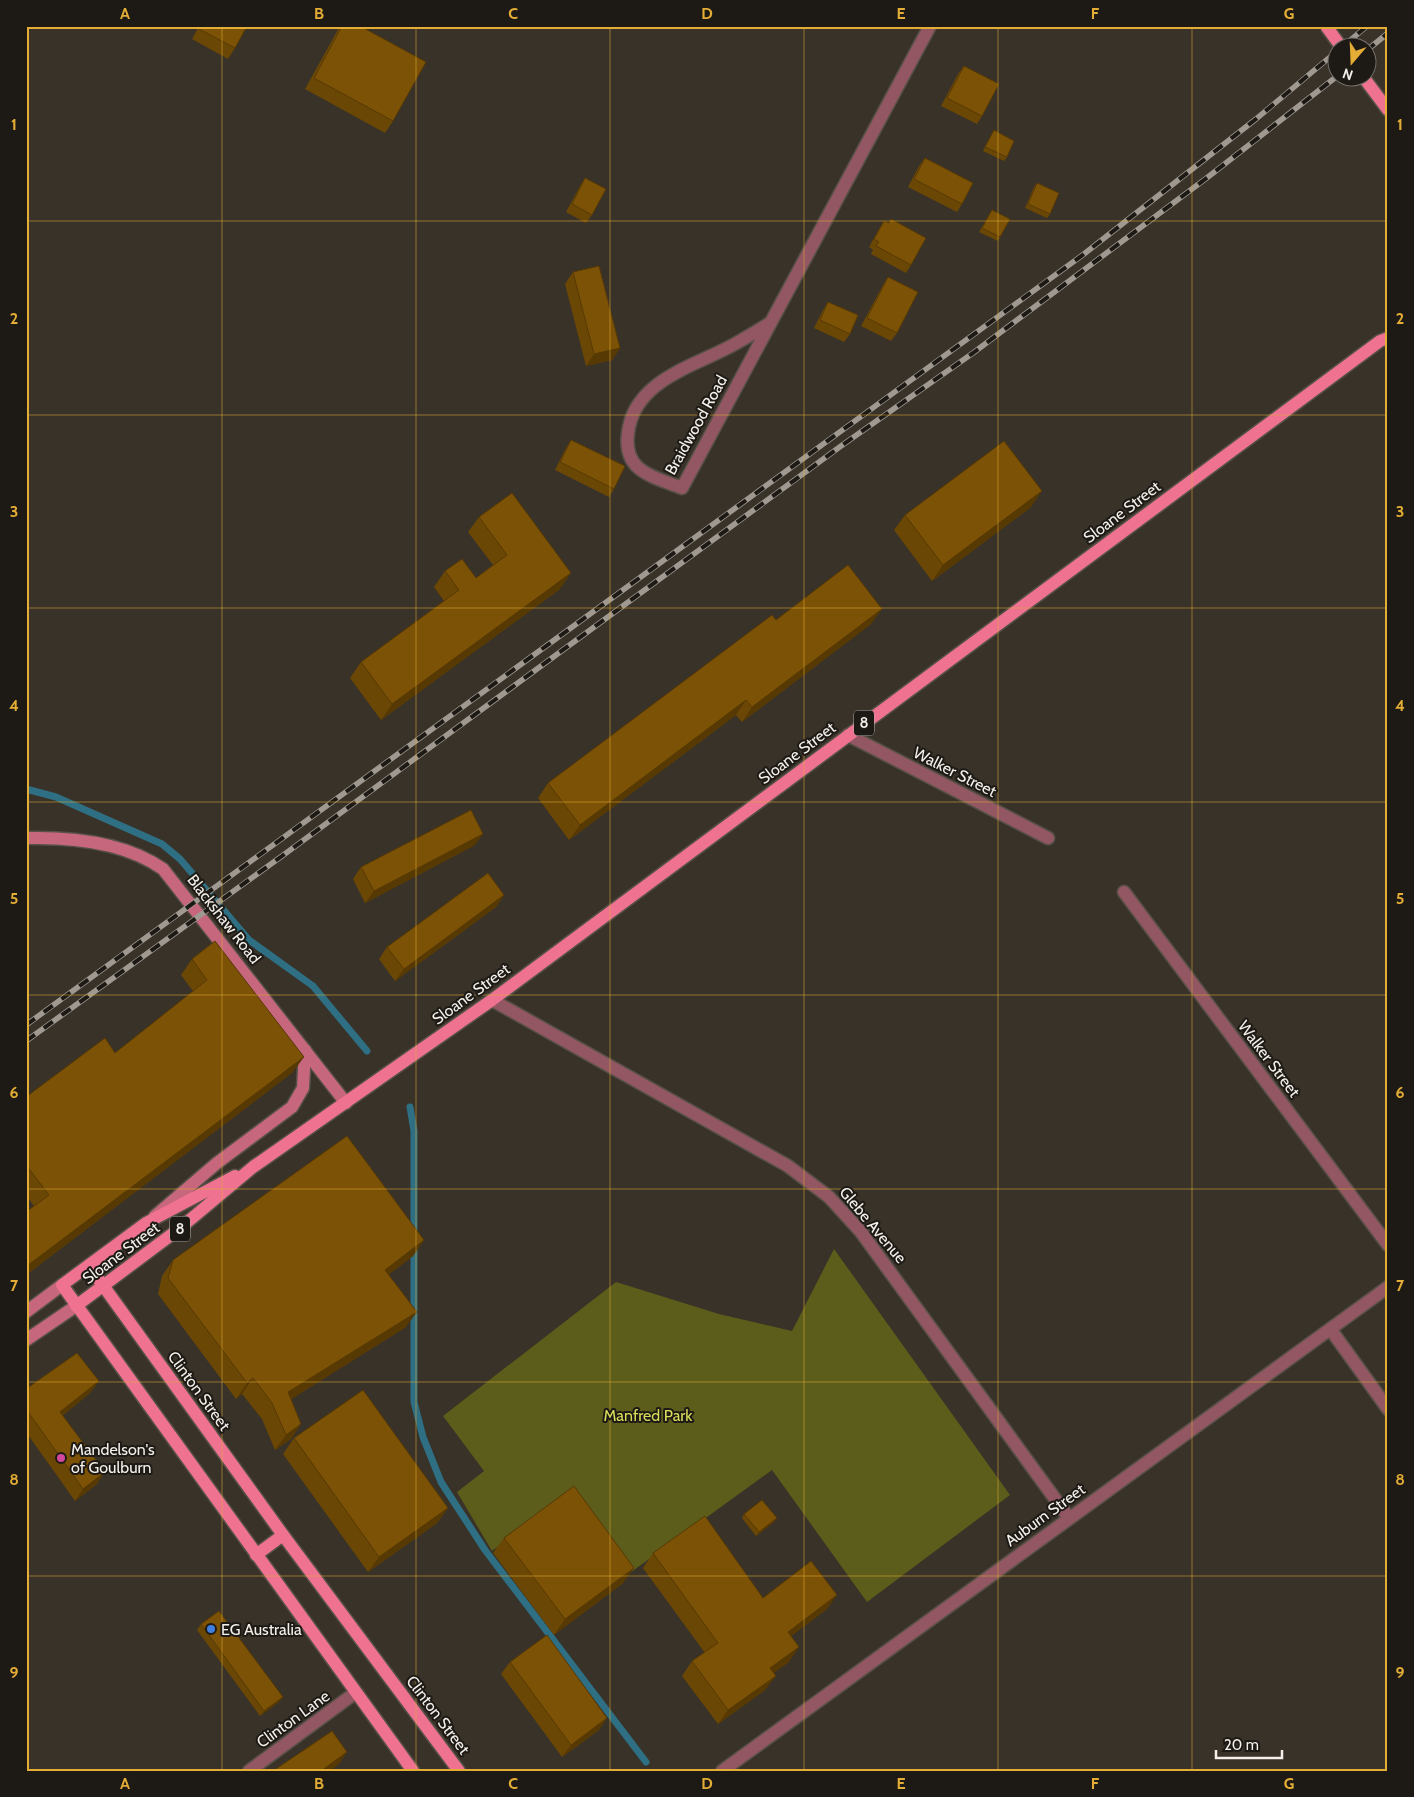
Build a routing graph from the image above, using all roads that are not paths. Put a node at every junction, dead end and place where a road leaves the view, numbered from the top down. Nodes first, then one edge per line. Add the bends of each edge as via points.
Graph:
1 (930, 26) edge
2 (1326, 26) edge
3 (1335, 38) edge
4 (1372, 88) edge
5 (1388, 110) edge
6 (770, 323) junction
7 (1388, 329) edge
8 (1384, 339) edge
9 (848, 735) junction
10 (26, 838) edge
11 (1048, 838) dead end
12 (1124, 892) dead end
13 (492, 1000) junction
14 (306, 1050) junction
15 (346, 1103) junction
16 (253, 1167) junction
17 (146, 1223) junction
18 (1388, 1245) edge
19 (89, 1266) junction
20 (62, 1286) junction
21 (104, 1287) junction
22 (1388, 1287) edge
23 (76, 1306) junction
24 (26, 1312) edge
25 (1331, 1330) junction
26 (26, 1340) edge
27 (1388, 1409) edge
28 (1069, 1518) junction
29 (283, 1536) junction
30 (256, 1555) junction
31 (355, 1693) junction
32 (249, 1771) edge
33 (413, 1771) edge
34 (459, 1771) edge
35 (722, 1771) edge

1 - 6 street, Braidwood Road
2 - 3 main road, bridge
4 - 5 main road
6 - 6 street, Braidwood Road via 682,488 647,475 634,466 628,455 628,433 634,412 643,399 671,374 730,347
7 - 8 main road, Sloane Street / 8
8 - 9 main road, Sloane Street / 8
9 - 11 street, Walker Street
9 - 13 main road, Sloane Street / 8
10 - 14 street, Blackshaw Road via 59,838 107,846 133,853 163,869
12 - 18 street, Walker Street
13 - 15 main road, Sloane Street / 8
13 - 28 street, Glebe Avenue via 788,1166 829,1197 861,1232
14 - 15 street, Blackshaw Road
14 - 17 street via 303,1088 292,1107 217,1163
15 - 16 main road, Sloane Street / 8
16 - 17 main road, Sloane Street / 8
16 - 21 main road, Sloane Street / 8 via 179,1230
17 - 19 main road, Sloane Street / 8
19 - 20 main road, Sloane Street
19 - 21 main road, Clinton Street
20 - 23 main road
20 - 24 street, Sloane Street
21 - 23 main road, Sloane Street
21 - 29 main road, Clinton Street
22 - 25 street, Auburn Street
23 - 26 street, Sloane Street
23 - 30 main road
25 - 27 street
25 - 28 street, Auburn Street
28 - 35 street, Auburn Street
29 - 30 main road
29 - 34 main road, Clinton Street
30 - 31 main road
31 - 32 street, Clinton Lane
31 - 33 main road

